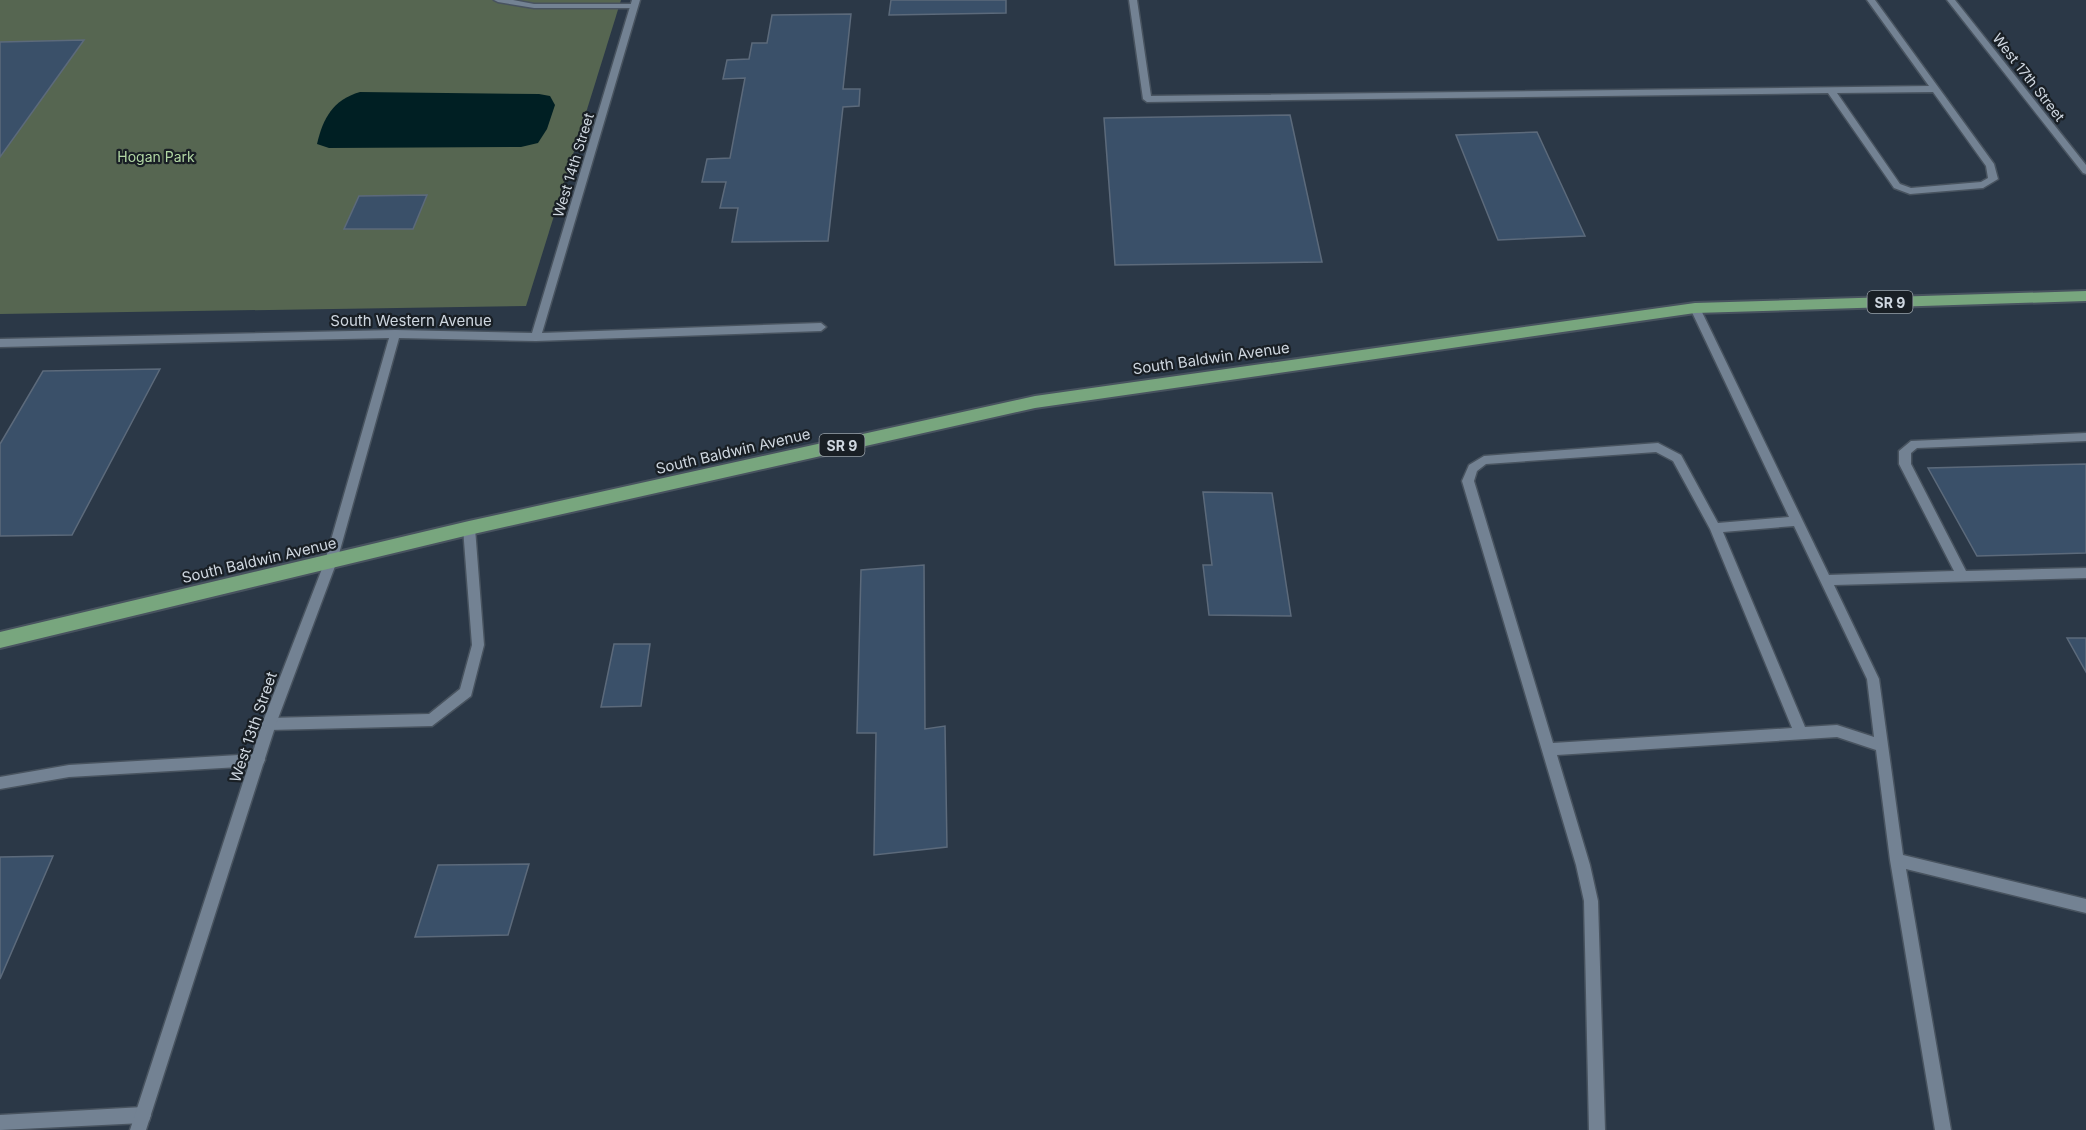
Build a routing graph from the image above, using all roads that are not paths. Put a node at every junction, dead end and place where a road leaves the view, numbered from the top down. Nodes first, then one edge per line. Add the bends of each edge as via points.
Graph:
1 (498, 0) edge
2 (1133, 0) edge
3 (1871, 0) edge
4 (1951, 0) edge
5 (635, 3) edge
6 (1935, 89) junction
7 (1830, 90) junction
8 (2086, 171) edge
9 (2086, 296) edge
10 (1695, 308) junction
11 (821, 327) dead end
12 (395, 334) junction
13 (536, 337) junction
14 (0, 343) edge
15 (2086, 437) edge
16 (1797, 521) junction
17 (469, 528) junction
18 (1715, 528) junction
19 (331, 561) junction
20 (2086, 573) edge
21 (1962, 576) junction
22 (1826, 580) junction
23 (0, 640) edge
24 (269, 724) junction
25 (1801, 734) junction
26 (1882, 746) junction
27 (1547, 749) junction
28 (258, 760) junction
29 (0, 783) edge
30 (1897, 860) junction
31 (2086, 906) edge
32 (140, 1122) edge
33 (0, 1123) edge
34 (1597, 1130) edge
35 (1943, 1130) edge

1 - 5 street via 534,6
2 - 7 street via 1147,99
3 - 6 street
4 - 8 street, West 17th Street
5 - 13 street, West 14th Street
6 - 7 street
6 - 7 street via 1991,166 1993,180 1983,185 1910,191 1897,186
9 - 10 highway, SR 9
10 - 16 street
10 - 17 highway, South Baldwin Avenue / SR 9 via 1035,402
11 - 13 street, South Western Avenue
12 - 13 street, South Western Avenue
12 - 14 street, South Western Avenue
12 - 19 street, West 13th Street
15 - 21 street via 1915,444 1905,451 1905,464
16 - 18 street
16 - 22 street
17 - 19 highway, South Baldwin Avenue / SR 9
17 - 24 street via 478,645 466,692 432,720
18 - 25 street
18 - 27 street via 1682,465 1658,447 1484,459 1471,470 1468,481
19 - 23 highway, South Baldwin Avenue / SR 9
19 - 24 street, West 13th Street
20 - 21 street
21 - 22 street
22 - 26 street via 1873,680
24 - 28 street, West 13th Street
25 - 26 street via 1837,731
25 - 27 street
26 - 30 street
27 - 34 street via 1591,901
28 - 29 street via 69,771
28 - 32 street, West 13th Street
30 - 31 street
30 - 35 street
32 - 33 street

